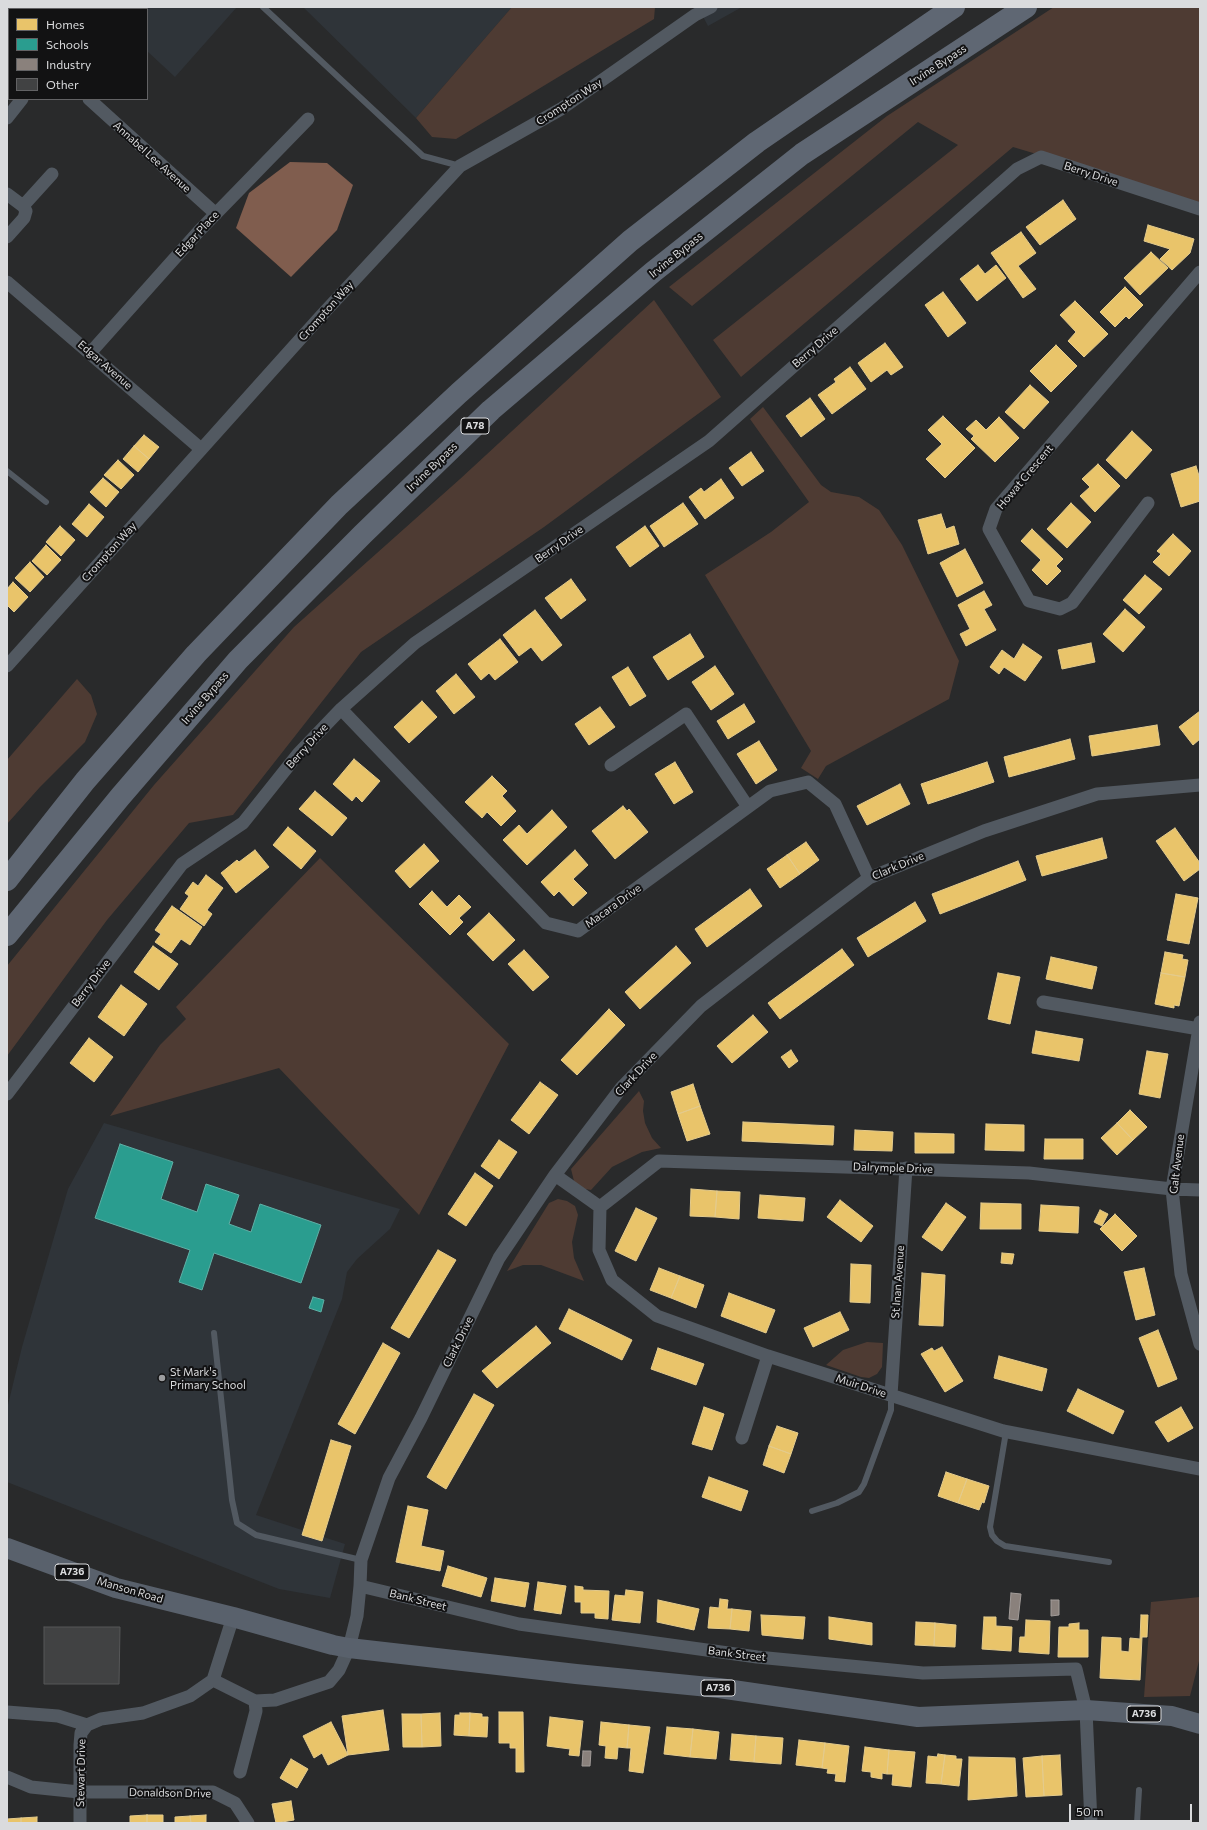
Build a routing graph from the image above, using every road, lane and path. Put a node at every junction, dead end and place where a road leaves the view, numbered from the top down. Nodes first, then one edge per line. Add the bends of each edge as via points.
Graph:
1 (263, 7) edge
2 (711, 7) edge
3 (954, 7) edge
4 (1026, 7) edge
5 (693, 11) edge
6 (21, 100) edge
7 (90, 100) edge
8 (7, 118) edge
9 (308, 119) dead end
10 (460, 166) junction
11 (52, 174) dead end
12 (7, 194) edge
13 (23, 206) junction
14 (1200, 209) edge
15 (216, 214) junction
16 (7, 237) edge
17 (1200, 272) edge
18 (7, 282) edge
19 (91, 352) junction
20 (201, 449) junction
21 (7, 471) edge
22 (46, 502) dead end
23 (1148, 504) dead end
24 (7, 666) edge
25 (341, 709) junction
26 (611, 765) dead end
27 (1200, 785) edge
28 (748, 807) junction
29 (869, 878) junction
30 (7, 880) edge
31 (7, 935) edge
32 (1043, 1002) dead end
33 (1199, 1026) edge
34 (7, 1094) edge
35 (906, 1168) junction
36 (555, 1175) junction
37 (1172, 1189) junction
38 (1200, 1190) edge
39 (600, 1207) junction
40 (214, 1333) dead end
41 (1200, 1344) edge
42 (768, 1356) junction
43 (891, 1395) junction
44 (1006, 1432) junction
45 (742, 1438) dead end
46 (1200, 1469) edge
47 (812, 1511) dead end
48 (7, 1548) edge
49 (361, 1560) junction
50 (1110, 1562) dead end
51 (360, 1586) junction
52 (233, 1617) junction
53 (349, 1648) junction
54 (213, 1680) junction
55 (255, 1701) junction
56 (1086, 1710) junction
57 (7, 1712) edge
58 (1200, 1724) edge
59 (87, 1725) junction
60 (240, 1772) dead end
61 (7, 1777) edge
62 (1139, 1790) dead end
63 (79, 1792) junction
64 (80, 1823) edge
65 (248, 1823) edge
66 (1091, 1823) edge
67 (1137, 1823) edge

1 - 10 lane via 423,156
2 - 5 street, Crompton Way
3 - 30 highway via 757,142 630,241 459,393 339,505 196,654 85,781
4 - 31 highway, Irvine Bypass / A78 via 802,154 653,272 491,410 238,660 120,797
5 - 10 street, Crompton Way via 561,109
6 - 8 street
7 - 15 street, Annabel Lee Avenue
9 - 15 street, Edgar Place
10 - 20 street, Crompton Way
11 - 13 street
12 - 13 street
13 - 16 street via 26,211 24,218
14 - 25 street, Berry Drive via 1041,157 1017,169 709,441 415,643
15 - 19 street, Edgar Place
17 - 23 street, Howat Crescent via 996,509 989,529 1029,601 1060,609 1072,603
18 - 19 street, Edgar Avenue
19 - 20 street, Edgar Avenue
20 - 24 street, Crompton Way
21 - 22 lane
25 - 28 street, Macara Drive via 546,923 578,931
25 - 34 street, Berry Drive via 298,754 243,823 182,864
26 - 28 street via 686,714
27 - 29 street, Clark Drive via 1097,794 984,831
28 - 29 street, Macara Drive via 770,792 808,782 835,804
29 - 36 street, Clark Drive via 701,1006 622,1087
32 - 33 street, Galt Avenue
33 - 37 street, Galt Avenue
35 - 37 street, Dalrymple Drive via 1029,1173
35 - 39 street, Dalrymple Drive via 659,1161
35 - 43 street, St Inan Avenue
36 - 39 street
36 - 49 street, Clark Drive via 500,1258 389,1478
37 - 38 street, Dalrymple Drive
37 - 41 street, Galt Avenue via 1181,1274
39 - 42 street, Muir Drive via 599,1250 612,1280 657,1316
40 - 49 lane via 232,1500 237,1522 256,1535
42 - 43 street, Muir Drive
42 - 45 street
43 - 44 street, Muir Drive
43 - 47 lane via 891,1410 859,1492
44 - 46 street, Muir Drive
44 - 50 lane via 990,1527 992,1535 1005,1546
48 - 52 main road, Manson Road / A736 via 116,1588
49 - 51 street, Clark Drive
51 - 53 street, Clark Drive via 357,1616
51 - 56 street, Bank Street via 519,1624 757,1657 923,1673 1076,1669
52 - 53 main road, A736
52 - 54 street
53 - 55 street via 339,1670 329,1682 275,1700
53 - 56 main road, A736 via 719,1688 918,1717
54 - 55 street
54 - 59 street via 190,1696 143,1713 101,1719
55 - 60 street via 256,1711
56 - 58 main road, A736 via 1172,1716
56 - 66 street
57 - 59 street via 58,1716
59 - 63 street, Stewart Drive via 81,1733
61 - 63 street, Donaldson Drive via 32,1787
62 - 67 lane
63 - 64 street, Stewart Drive
63 - 65 street, Donaldson Drive via 213,1792 235,1803

